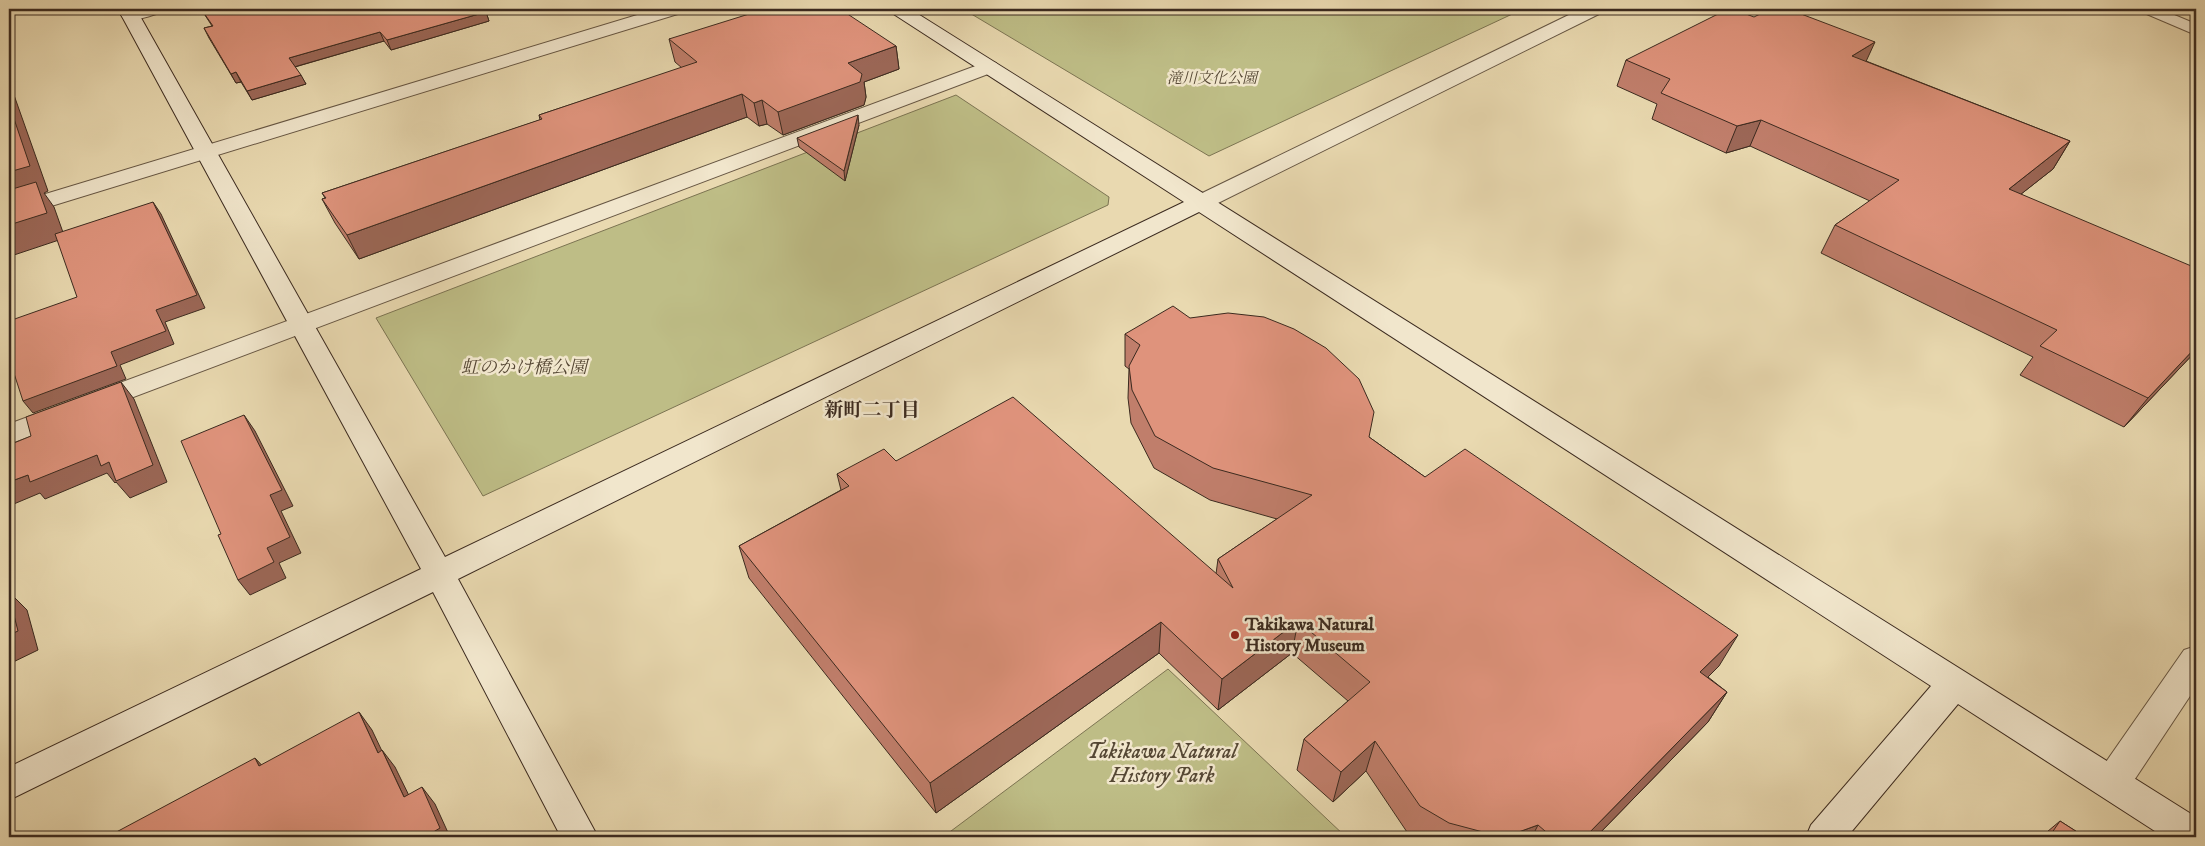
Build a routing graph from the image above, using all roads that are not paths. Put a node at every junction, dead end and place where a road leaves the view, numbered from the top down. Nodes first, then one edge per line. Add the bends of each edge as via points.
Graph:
1 (154, 9) edge
2 (675, 9) edge
3 (898, 9) edge
4 (1595, 9) edge
5 (2146, 9) edge
6 (128, 12) edge
7 (2196, 30) edge
8 (989, 67) junction
9 (206, 151) junction
10 (1200, 203) junction
11 (9, 212) edge
12 (300, 325) junction
13 (9, 434) edge
14 (439, 574) junction
15 (2196, 660) edge
16 (1954, 684) junction
17 (2112, 783) junction
18 (9, 784) edge
19 (580, 837) edge
20 (1824, 837) edge
21 (2196, 837) edge

1 - 6 street
2 - 9 street
3 - 8 street
4 - 10 street
5 - 7 lane
6 - 9 street
8 - 10 street
8 - 12 street
9 - 11 street
9 - 12 street
10 - 14 street
10 - 16 street
12 - 13 street
12 - 14 street
14 - 18 street
14 - 19 street
15 - 17 street
16 - 17 street
16 - 20 street
17 - 21 street

